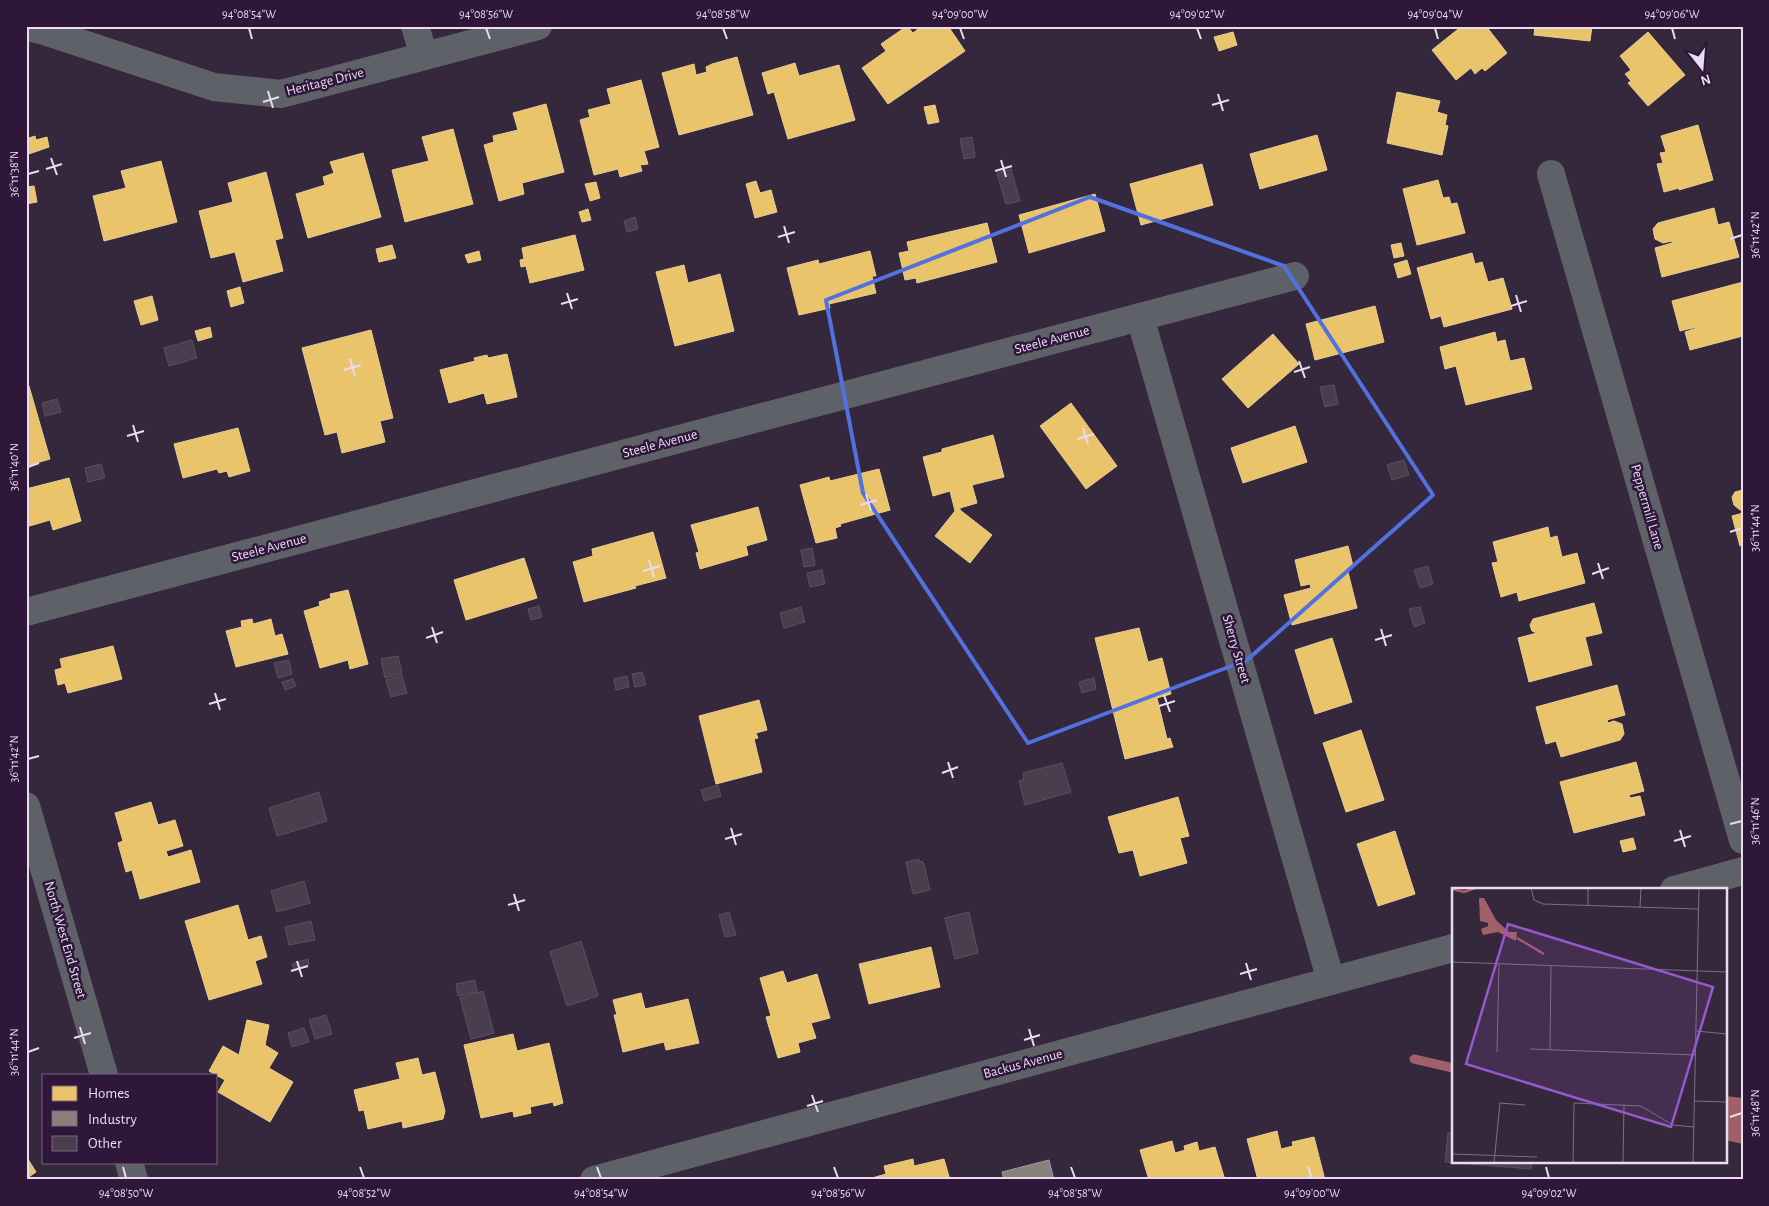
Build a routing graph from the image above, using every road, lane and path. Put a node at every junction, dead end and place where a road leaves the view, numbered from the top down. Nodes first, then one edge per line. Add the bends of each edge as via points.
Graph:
1 (415, 26) edge
2 (538, 26) edge
3 (26, 27) edge
4 (424, 56) junction
5 (1551, 174) dead end
6 (1294, 276) dead end
7 (1140, 317) junction
8 (26, 612) edge
9 (27, 813) edge
10 (1743, 840) edge
11 (1743, 871) edge
12 (1681, 888) edge
13 (1452, 948) edge
14 (1332, 981) junction
15 (104, 1074) edge
16 (130, 1164) edge
17 (134, 1180) edge
18 (594, 1180) edge

1 - 4 street
2 - 4 street, Heritage Drive
3 - 4 street, Heritage Drive via 214,87 281,94
5 - 10 street, Peppermill Lane
6 - 7 street, Steele Avenue
7 - 8 street, Steele Avenue
7 - 14 street, Sherry Street
9 - 15 street, North West End Street
11 - 12 street
13 - 14 street, Backus Avenue
14 - 18 street, Backus Avenue
16 - 17 street

